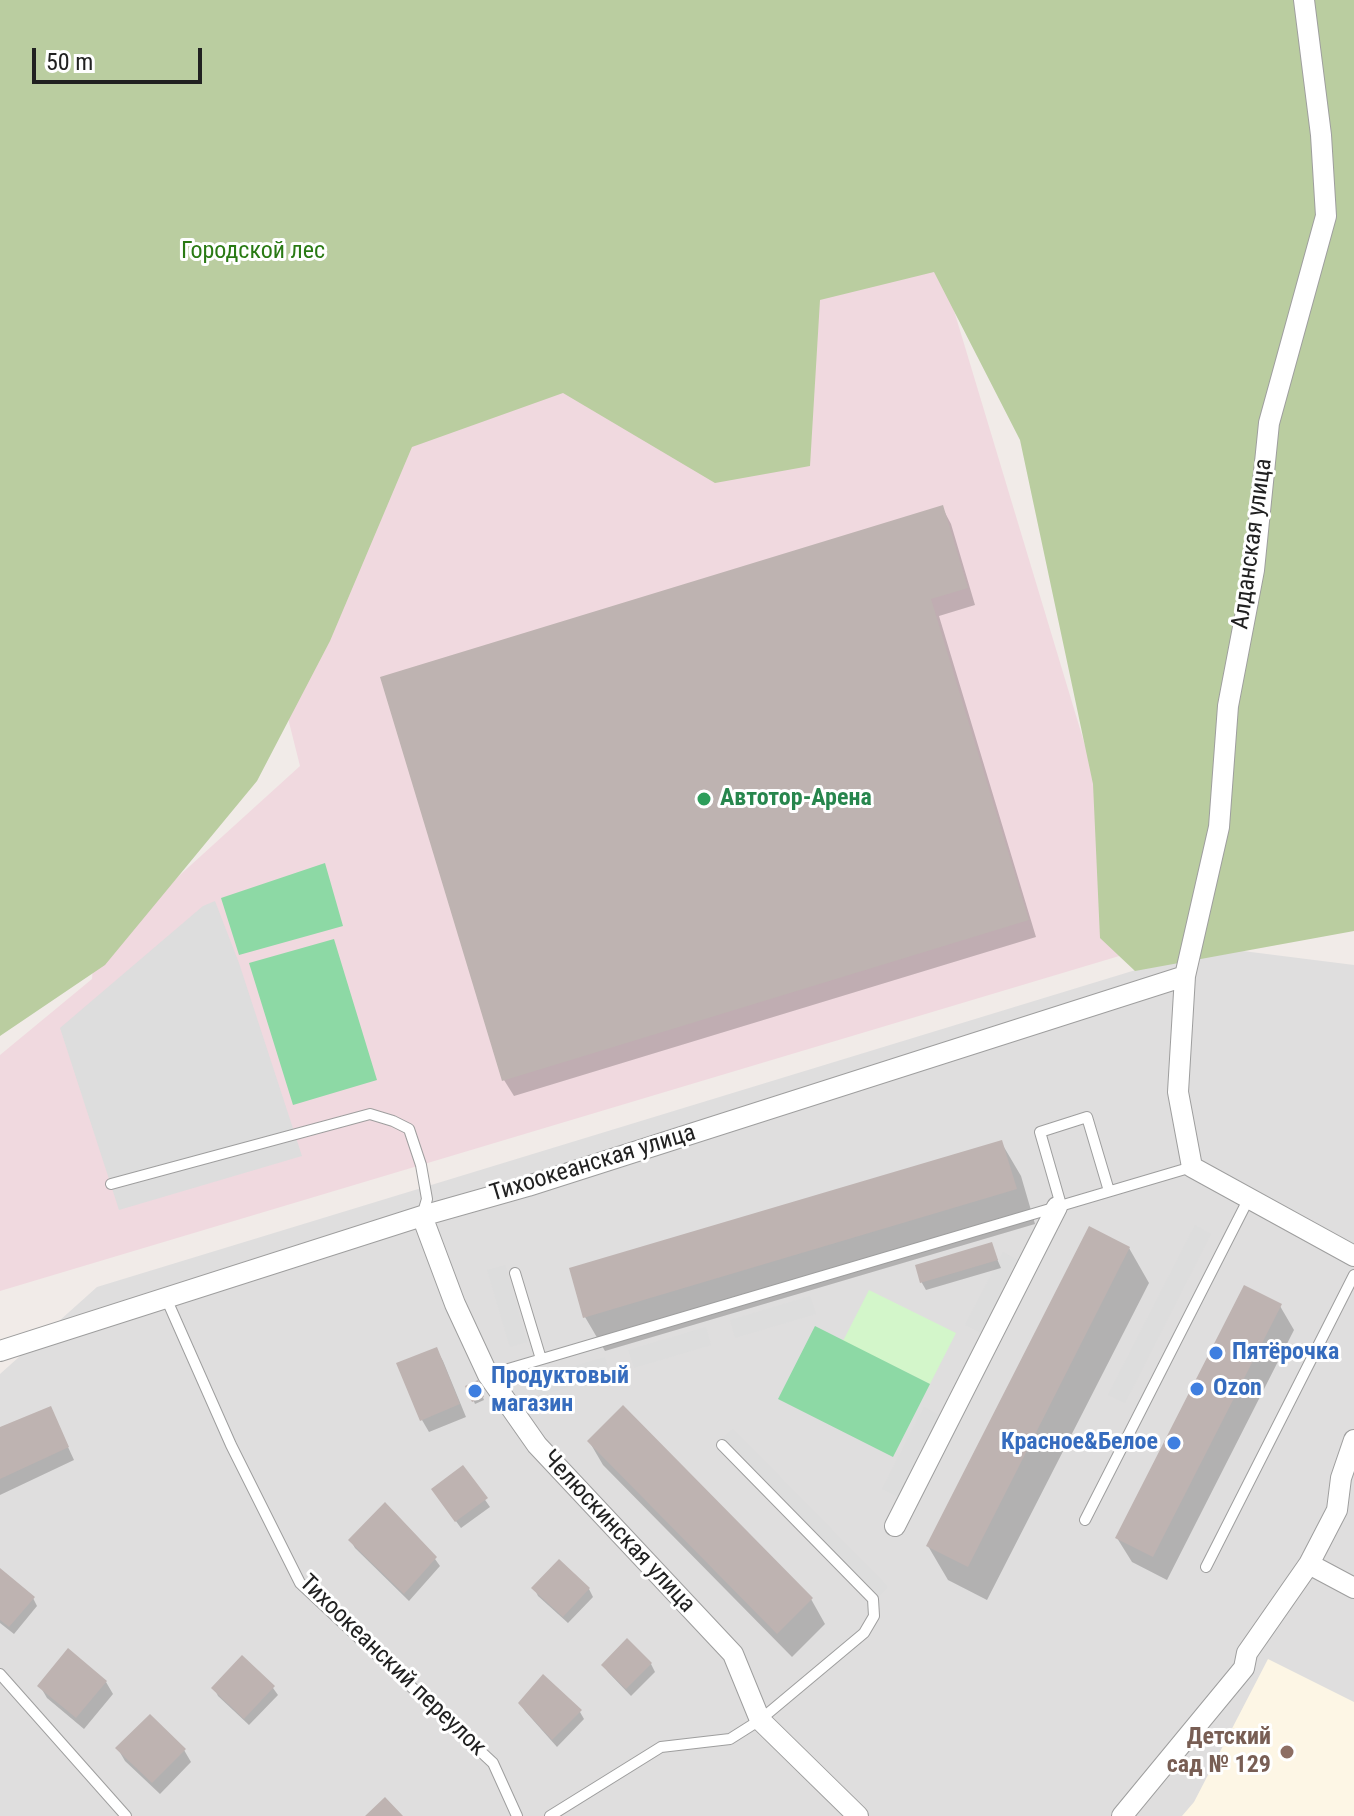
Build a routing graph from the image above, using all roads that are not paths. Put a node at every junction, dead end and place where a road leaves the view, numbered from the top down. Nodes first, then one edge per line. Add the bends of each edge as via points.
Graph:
1 (1304, 0) edge
2 (1185, 976) junction
3 (1192, 1167) junction
4 (111, 1184) dead end
5 (1109, 1191) junction
6 (1249, 1198) junction
7 (1059, 1206) junction
8 (422, 1216) junction
9 (1354, 1256) edge
10 (515, 1273) dead end
11 (1354, 1275) edge
12 (166, 1298) junction
13 (0, 1351) edge
14 (541, 1359) junction
15 (488, 1375) junction
16 (1354, 1440) edge
17 (722, 1445) dead end
18 (1347, 1479) edge
19 (1085, 1520) dead end
20 (895, 1526) dead end
21 (1309, 1564) junction
22 (1206, 1567) dead end
23 (1354, 1588) edge
24 (0, 1674) edge
25 (760, 1720) junction
26 (126, 1816) edge
27 (517, 1816) edge
28 (550, 1816) edge
29 (858, 1816) edge
30 (1122, 1816) edge

1 - 2 street, Алданская улица via 1326,216 1269,423 1254,570 1228,706 1219,827
2 - 3 street, Алданская улица via 1178,1092
2 - 8 street, Тихоокеанская улица
3 - 5 lane
3 - 6 street
4 - 8 lane via 370,1114 409,1129 427,1199
5 - 7 lane
5 - 7 lane via 1087,1117 1040,1132
6 - 9 street
6 - 19 lane
7 - 14 lane
7 - 20 street
8 - 12 street, Тихоокеанская улица
8 - 15 street, Челюскинская улица
10 - 14 lane
11 - 22 lane
12 - 13 street, Тихоокеанская улица
12 - 27 lane, Тихоокеанский переулок via 300,1583 493,1763
14 - 15 lane
15 - 25 street, Челюскинская улица via 537,1445 733,1654
16 - 18 street
17 - 25 lane via 873,1599 874,1616 864,1633
18 - 21 street
21 - 23 street
21 - 30 street via 1247,1653 1244,1668
24 - 26 lane
25 - 28 lane via 730,1739 661,1747
25 - 29 street, Челюскинская улица

